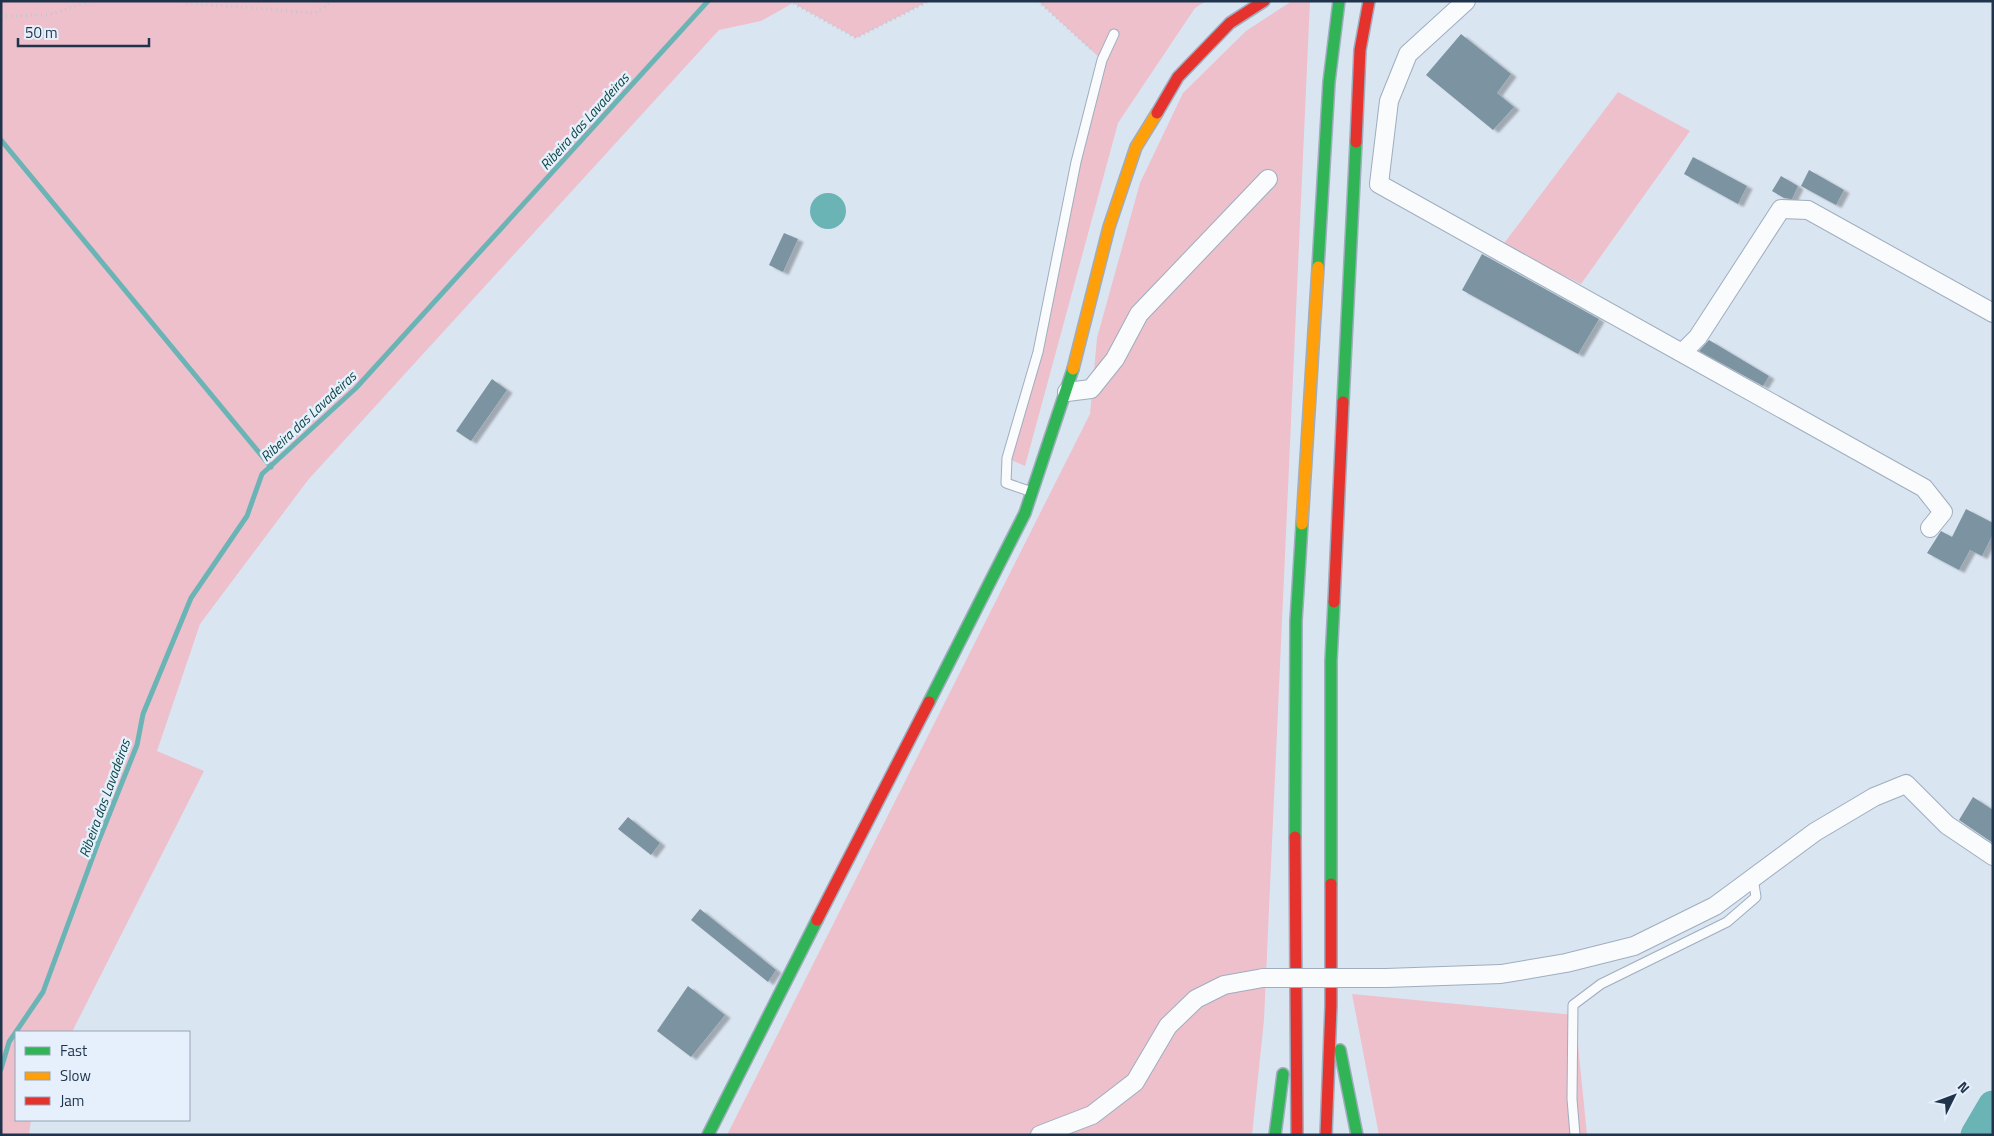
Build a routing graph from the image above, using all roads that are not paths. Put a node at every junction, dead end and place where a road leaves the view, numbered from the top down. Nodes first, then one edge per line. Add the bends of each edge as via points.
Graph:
1 (1264, 1) edge
2 (1338, 1) edge
3 (1369, 1) edge
4 (1466, 1) edge
5 (1114, 34) dead end
6 (1268, 179) dead end
7 (1993, 313) edge
8 (1682, 353) junction
9 (1067, 392) junction
10 (1032, 492) junction
11 (1930, 528) dead end
12 (1993, 856) edge
13 (1753, 878) junction
14 (1295, 1001) junction
15 (1331, 1006) junction
16 (708, 1135) edge
17 (1040, 1135) edge
18 (1275, 1135) edge
19 (1297, 1135) edge
20 (1326, 1135) edge
21 (1357, 1135) edge
22 (1575, 1135) edge

1 - 9 main road via 1230,23 1178,77 1136,147 1109,227
2 - 14 main road via 1329,82 1296,621
3 - 15 main road via 1360,50 1331,661
4 - 8 street via 1408,54 1389,101 1379,184
5 - 10 lane via 1102,60 1076,162 1038,352 1007,458 1006,483
6 - 9 street via 1139,314 1115,359 1091,389
7 - 8 street via 1808,210 1781,209 1698,337
8 - 11 street via 1924,488 1942,512
9 - 10 main road
10 - 16 main road via 1025,513
12 - 13 street via 1947,825 1906,784 1874,797 1815,832
13 - 17 street, bridge via 1715,906 1634,946 1566,963 1501,974 1263,978 1224,985 1196,999 1168,1026 1135,1082 1092,1115
13 - 22 lane via 1756,897 1727,922 1601,984 1573,1005
14 - 18 main road
14 - 19 main road
15 - 20 main road
15 - 21 main road

